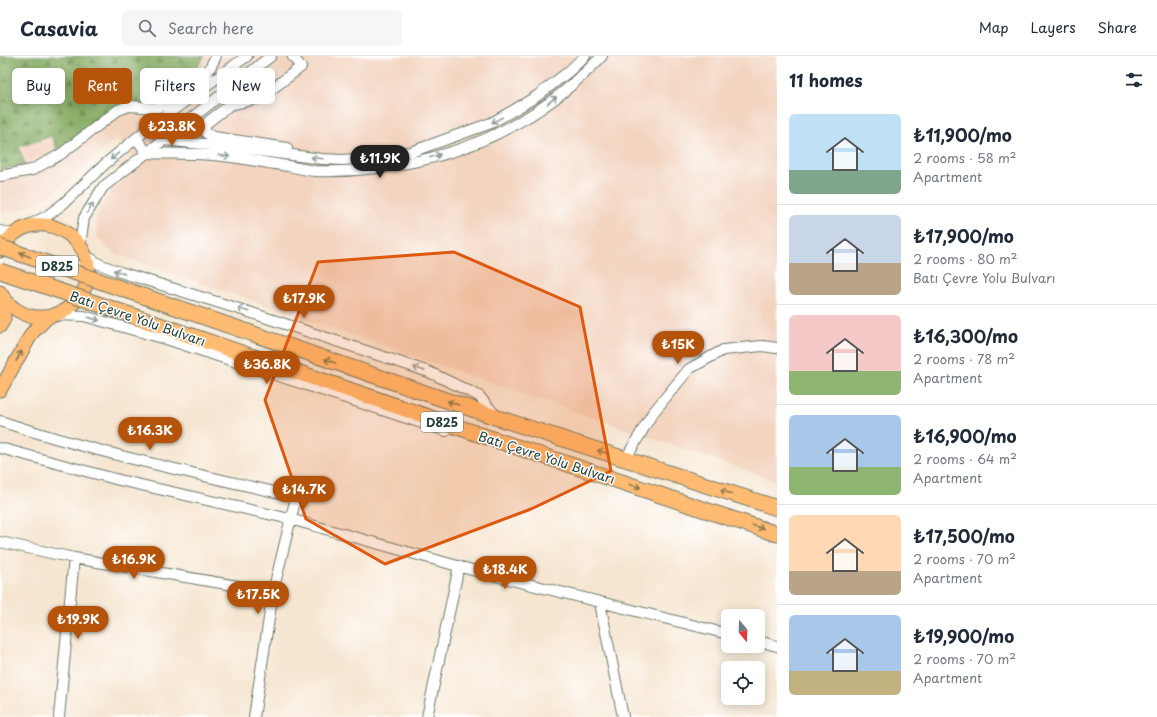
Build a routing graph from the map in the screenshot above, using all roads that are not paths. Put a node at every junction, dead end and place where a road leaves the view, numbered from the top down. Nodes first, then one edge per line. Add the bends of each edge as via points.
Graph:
1 (216, 56) edge
2 (247, 56) edge
3 (271, 56) edge
4 (294, 56) edge
5 (585, 56) edge
6 (602, 56) edge
7 (152, 127) junction
8 (136, 138) junction
9 (163, 140) junction
10 (296, 149) dead end
11 (146, 153) junction
12 (0, 176) edge
13 (0, 231) edge
14 (17, 232) junction
15 (0, 247) edge
16 (82, 249) junction
17 (0, 251) edge
18 (0, 271) edge
19 (2, 295) edge
20 (52, 316) junction
21 (0, 326) edge
22 (777, 348) edge
23 (0, 390) edge
24 (498, 418) junction
25 (0, 421) edge
26 (478, 434) junction
27 (0, 448) edge
28 (625, 460) junction
29 (777, 508) edge
30 (290, 518) junction
31 (777, 534) edge
32 (0, 542) edge
33 (74, 558) junction
34 (459, 566) junction
35 (273, 592) junction
36 (600, 603) junction
37 (721, 632) edge
38 (765, 643) edge
39 (777, 646) edge
40 (59, 717) edge
41 (254, 717) edge
42 (427, 717) edge
43 (623, 717) edge

1 - 12 street via 206,76 166,104 157,108 129,106 118,110 61,154 32,170
2 - 7 street
3 - 9 street
4 - 10 street via 292,57 301,67 260,98 230,104 204,127 206,133 214,137
5 -> 9 street via 537,96 491,123 411,152 343,160 322,159
11 -> 6 street via 222,156 313,170 342,171 416,161 456,150 520,122 546,106
7 - 8 street
7 - 9 street
8 - 11 street
8 -> 14 street via 64,203 47,216
9 - 11 street
16 -> 11 street via 84,218 103,187
13 - 14 street
14 - 16 main road via 34,225 60,228 71,235
14 - 17 main road
24 -> 15 highway, Batı Çevre Yolu Bulvarı / D825, bridge
16 - 20 main road via 88,268 86,283 80,297 69,308
24 -> 16 street via 479,396 429,372 120,272 99,264
18 - 26 highway, Batı Çevre Yolu Bulvarı / D825, bridge
19 - 20 main road via 10,305 23,313 38,317
19 - 21 main road via 4,319
23 -> 20 main road via 32,333
20 -> 26 street via 84,316 361,402 455,434
22 - 28 street via 762,346 723,350 690,369 652,414
28 -> 24 highway, Batı Çevre Yolu Bulvarı / D825
25 - 30 street via 42,435 296,497
26 -> 31 highway, Batı Çevre Yolu Bulvarı / D825
27 - 30 street via 119,480
29 -> 28 highway, Batı Çevre Yolu Bulvarı / D825
30 - 34 street
30 - 35 street
32 - 33 street
33 - 35 street
33 - 40 street
34 - 36 street
34 - 42 street
35 - 41 street
36 - 37 street
36 - 43 street
38 - 39 street

